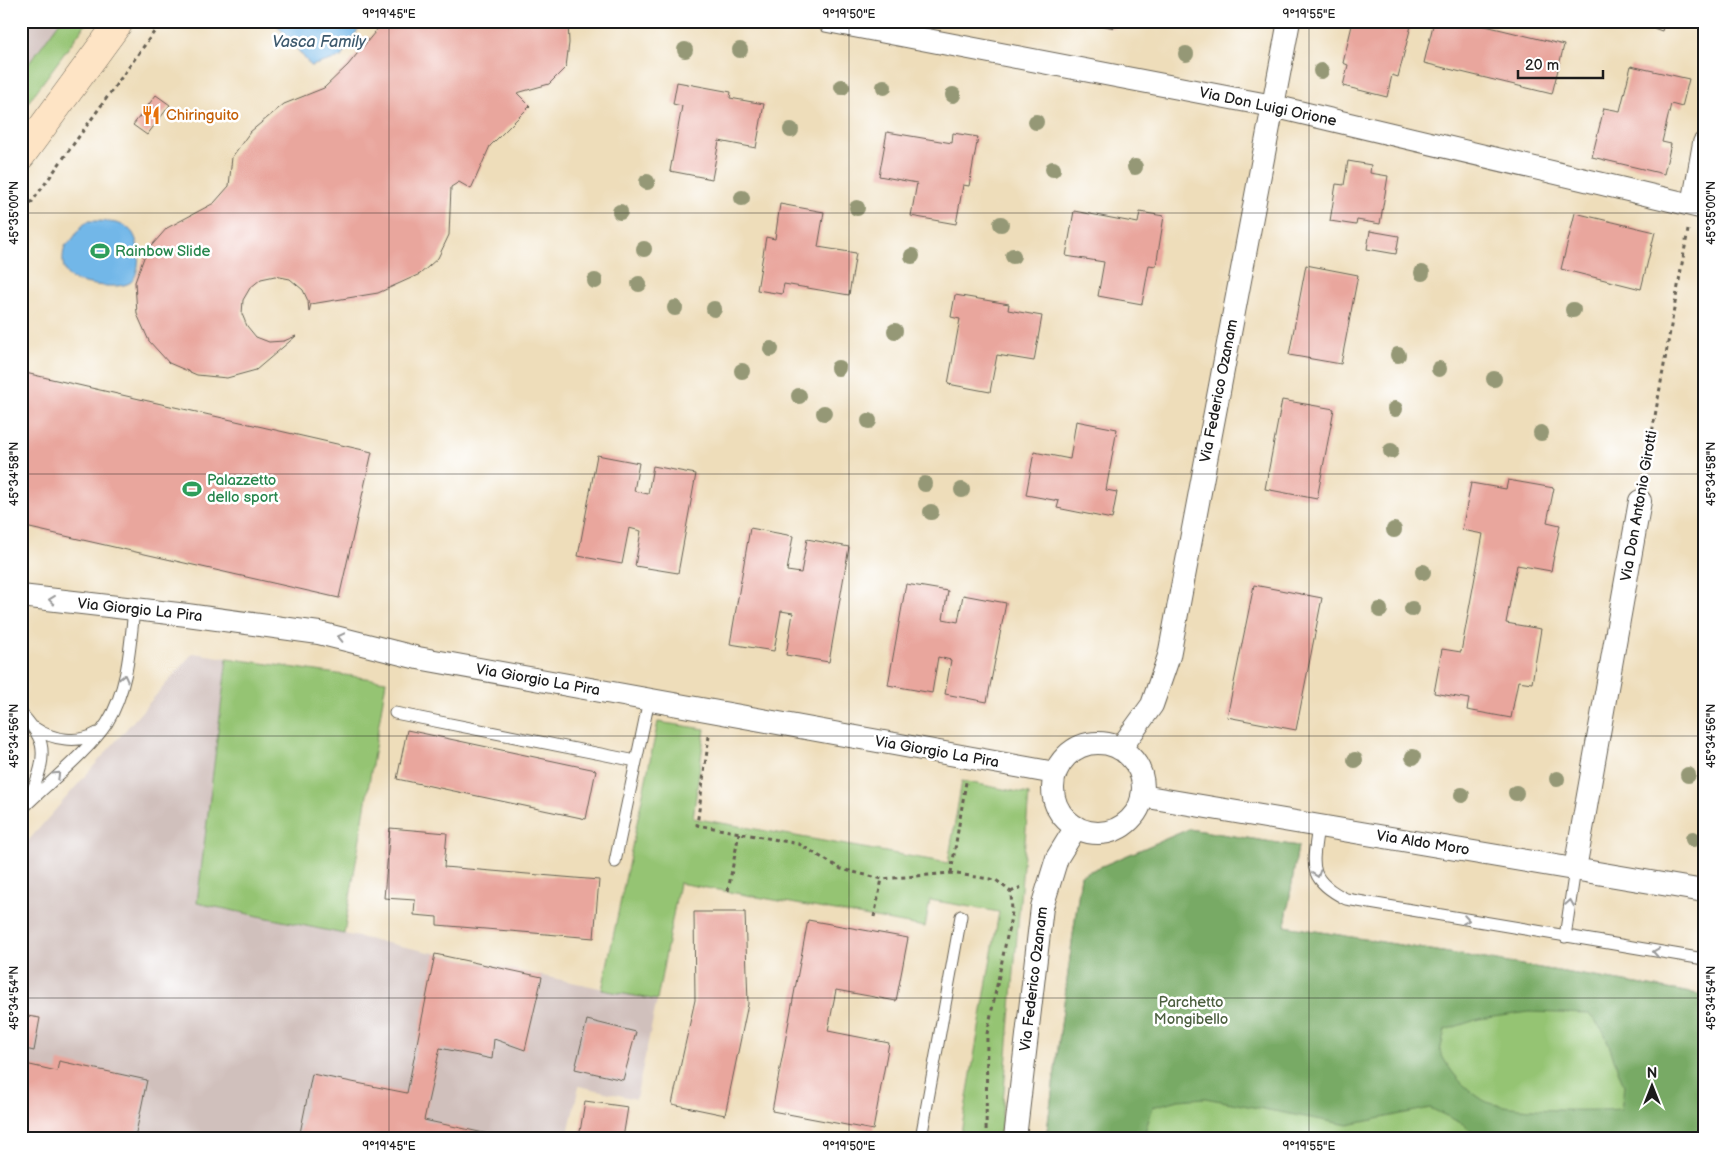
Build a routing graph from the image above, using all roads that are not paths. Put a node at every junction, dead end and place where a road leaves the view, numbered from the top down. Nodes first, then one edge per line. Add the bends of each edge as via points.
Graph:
1 (120, 21) edge
2 (828, 21) edge
3 (1289, 21) edge
4 (1273, 106) junction
5 (1704, 143) edge
6 (21, 156) edge
7 (1698, 206) edge
8 (1640, 501) road end
9 (21, 596) edge
10 (134, 609) junction
11 (649, 700) junction
12 (21, 713) edge
13 (394, 713) dead end
14 (107, 723) junction
15 (31, 726) junction
16 (1120, 749) junction
17 (636, 761) junction
18 (1055, 773) junction
19 (1142, 796) junction
20 (22, 809) edge
21 (1318, 826) junction
22 (1076, 827) junction
23 (615, 862) dead end
24 (1575, 869) junction
25 (1704, 891) edge
26 (961, 916) dead end
27 (1565, 937) junction
28 (1704, 960) edge
29 (922, 1138) edge
30 (1014, 1138) edge

1 - 6 main road
2 - 4 street, Via Don Luigi Orione
3 - 4 street, Via Federico Ozanam
4 - 7 street, Via Don Luigi Orione
4 - 16 street, Via Federico Ozanam via 1169,656 1152,705
5 - 7 street
8 - 24 street, Via Don Antonio Girotti
10 -> 9 street, Via Giorgio La Pira
11 -> 10 street, Via Giorgio La Pira via 388,651 319,633
14 -> 10 lane via 118,700 126,670
11 - 17 lane
11 - 18 street, Via Giorgio La Pira
12 - 15 lane
13 - 17 lane
14 - 15 lane via 88,738 79,739 54,737
20 -> 14 lane
15 - 20 lane via 41,744 42,756 34,788
16 - 18 street via 1095,742 1082,745 1061,761
16 - 19 street via 1139,769 1143,782
17 - 23 lane
18 - 22 street via 1056,804 1066,820
19 - 21 street, Via Aldo Moro
19 - 22 street via 1129,820 1117,828 1090,832
21 - 24 street, Via Aldo Moro
21 -> 27 lane via 1314,855 1316,876 1346,900
22 - 30 street, Via Federico Ozanam via 1057,858 1046,890
24 - 25 street, Via Aldo Moro
27 -> 24 lane
26 - 29 lane
28 -> 27 lane

